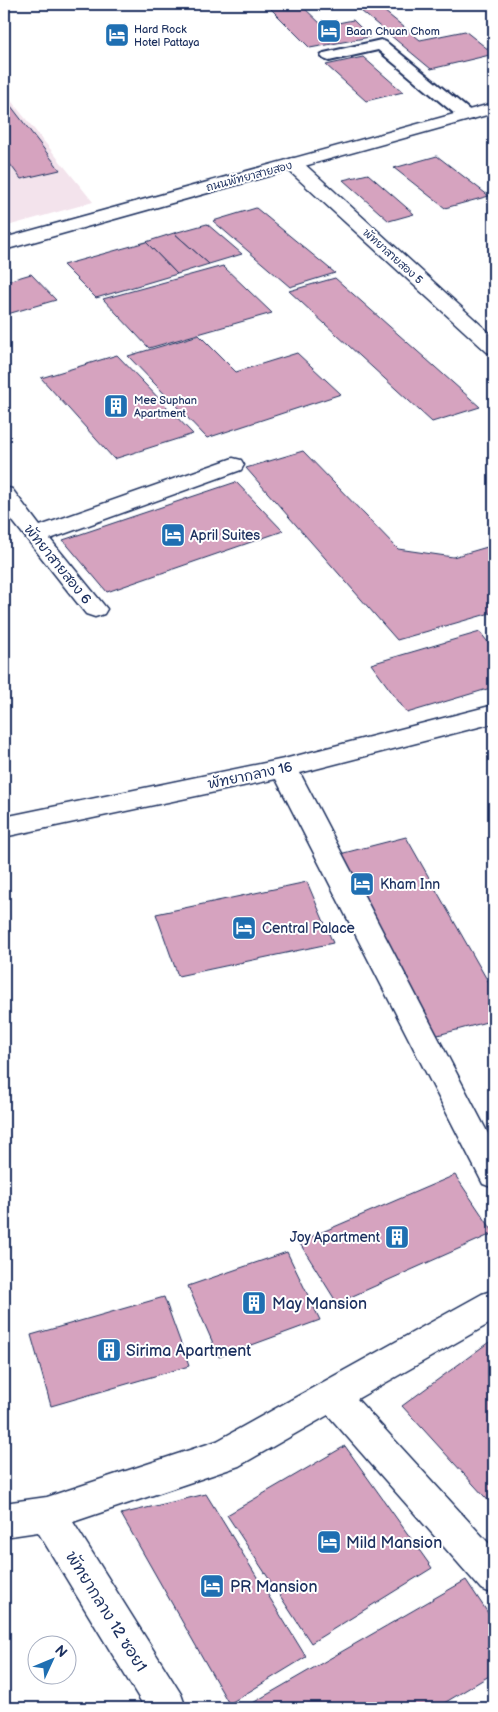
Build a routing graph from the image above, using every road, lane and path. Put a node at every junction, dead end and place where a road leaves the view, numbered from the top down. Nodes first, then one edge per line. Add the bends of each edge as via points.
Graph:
1 (329, 56) dead end
2 (494, 108) edge
3 (467, 116) junction
4 (293, 164) junction
5 (4, 244) edge
6 (494, 348) edge
7 (233, 465) dead end
8 (4, 494) edge
9 (35, 536) junction
10 (95, 609) dead end
11 (494, 714) edge
12 (284, 768) junction
13 (4, 827) edge
14 (494, 1175) edge
15 (494, 1304) edge
16 (332, 1395) junction
17 (46, 1514) junction
18 (4, 1520) edge
19 (494, 1576) edge
20 (167, 1708) edge

1 - 3 lane via 381,45
2 - 3 street, ถนนพัทยาสายสอง
3 - 4 street, ถนนพัทยาสายสอง
4 - 5 street, ถนนพัทยาสายสอง
4 - 6 street, พัทยาสายสอง 5
7 - 9 street
8 - 9 street, พัทยาสายสอง 6
9 - 10 street, พัทยาสายสอง 6
11 - 12 street, พัทยากลาง 16
12 - 13 street, พัทยากลาง 16
12 - 14 street
15 - 16 street
16 - 17 street via 227,1454
16 - 19 street
17 - 18 street
17 - 20 street, พัทยากลาง 12 ซอย1

